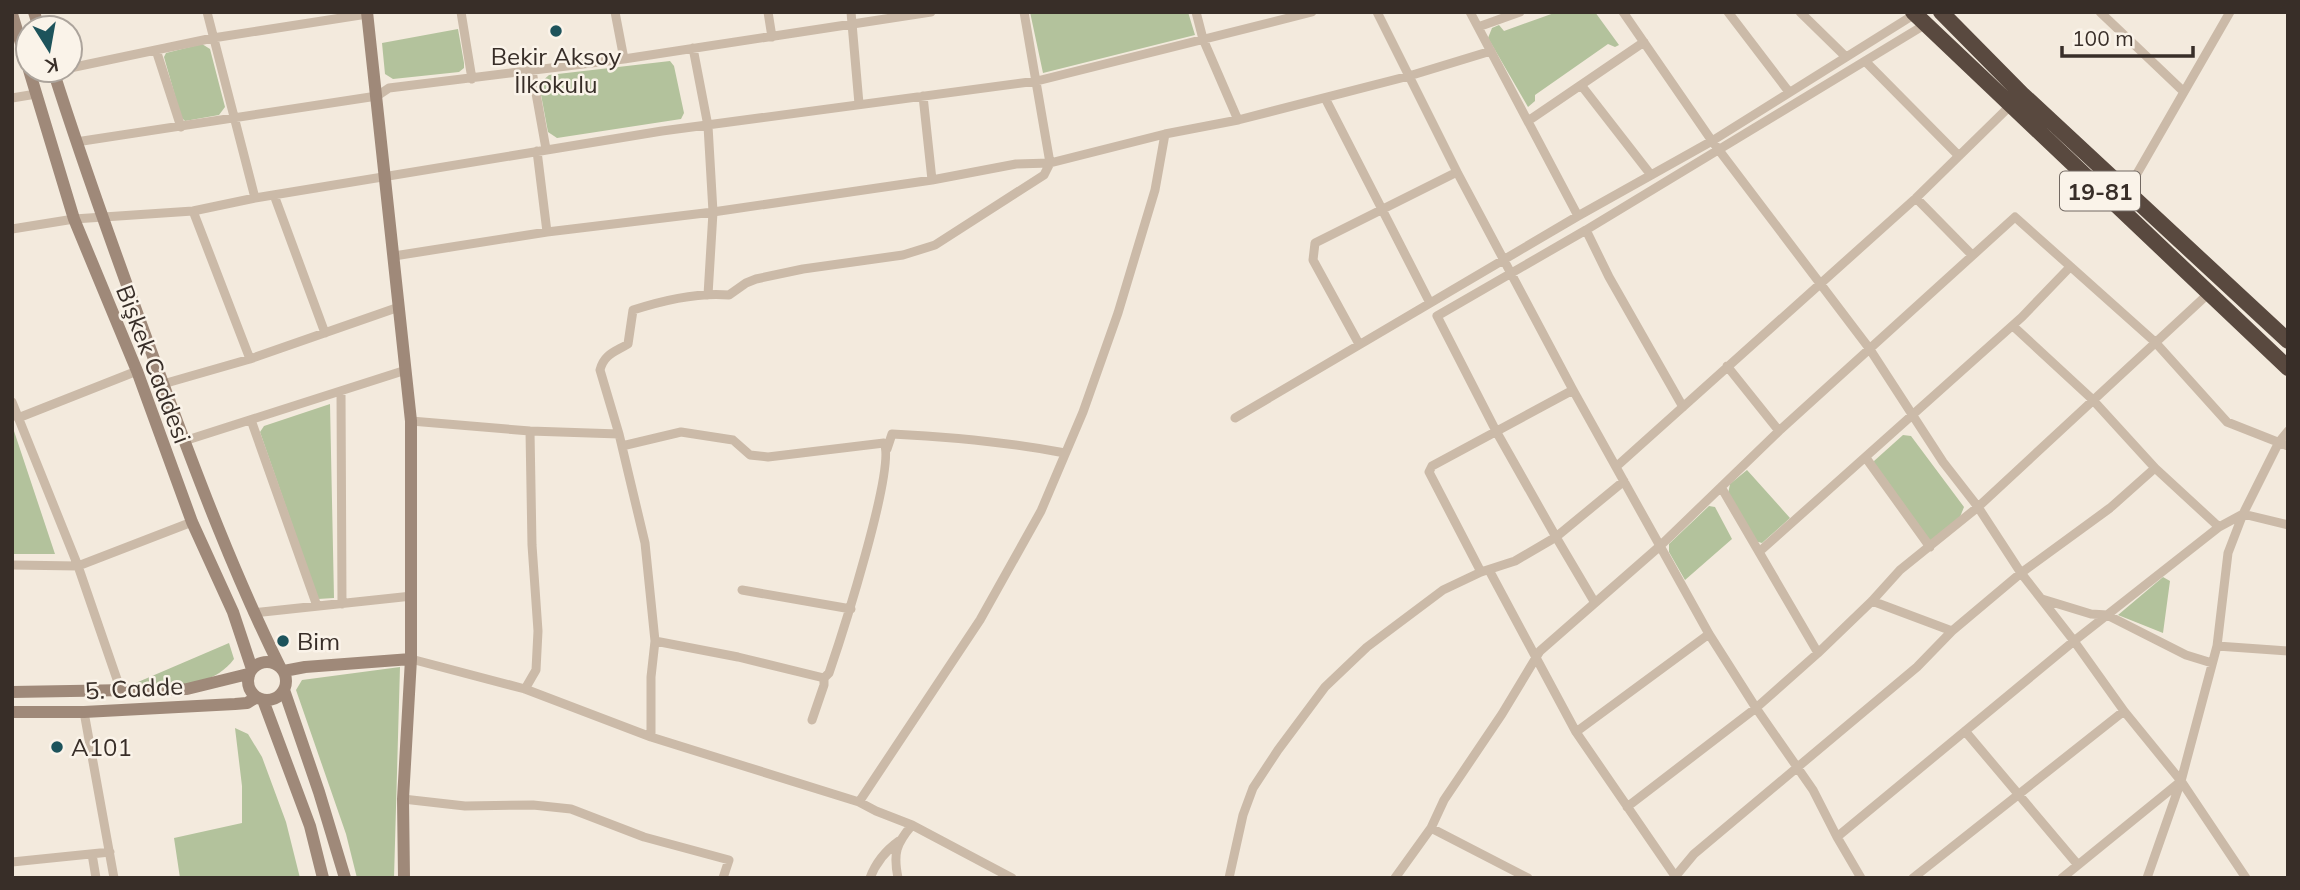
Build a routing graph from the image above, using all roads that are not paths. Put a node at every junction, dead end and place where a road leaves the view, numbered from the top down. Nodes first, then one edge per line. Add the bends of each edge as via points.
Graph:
1 (207, 12) edge
2 (461, 12) edge
3 (615, 12) edge
4 (768, 12) edge
5 (851, 12) edge
6 (930, 12) edge
7 (1024, 12) edge
8 (1196, 12) edge
9 (1312, 12) edge
10 (1377, 12) edge
11 (1470, 12) edge
12 (1520, 12) edge
13 (1623, 12) edge
14 (1728, 12) edge
15 (1800, 12) edge
16 (2100, 12) edge
17 (2115, 12) edge
18 (2230, 12) edge
19 (367, 13) edge
20 (1944, 13) edge
21 (1918, 16) edge
22 (2110, 22) junction
23 (853, 24) junction
24 (1478, 27) junction
25 (772, 37) junction
26 (212, 38) junction
27 (1203, 39) junction
28 (1644, 42) junction
29 (693, 48) junction
30 (156, 50) junction
31 (1491, 51) junction
32 (1846, 57) junction
33 (624, 59) junction
34 (1865, 61) junction
35 (84, 65) edge
36 (532, 71) junction
37 (1409, 76) junction
38 (472, 79) junction
39 (1037, 81) junction
40 (33, 84) edge
41 (59, 84) edge
42 (1581, 85) junction
43 (1789, 92) junction
44 (2184, 92) junction
45 (36, 94) junction
46 (377, 96) junction
47 (923, 96) junction
48 (1325, 98) junction
49 (12, 99) edge
50 (859, 104) junction
51 (2011, 105) junction
52 (233, 119) junction
53 (1238, 120) junction
54 (1528, 121) junction
55 (708, 126) junction
56 (181, 127) junction
57 (1165, 134) junction
58 (76, 142) junction
59 (1716, 145) junction
60 (541, 150) junction
61 (1959, 156) junction
62 (1050, 163) junction
63 (1457, 172) junction
64 (1651, 175) junction
65 (386, 178) junction
66 (932, 180) junction
67 (2127, 191) junction
68 (275, 195) junction
69 (255, 198) junction
70 (1916, 198) junction
71 (1382, 210) junction
72 (193, 211) junction
73 (713, 212) junction
74 (1578, 216) junction
75 (101, 218) junction
76 (74, 219) junction
77 (12, 229) edge
78 (1586, 230) junction
79 (547, 232) junction
80 (1972, 255) junction
81 (394, 256) junction
82 (1504, 260) junction
83 (2070, 267) junction
84 (1512, 272) junction
85 (1822, 283) junction
86 (2208, 294) junction
87 (708, 295) junction
88 (1430, 303) junction
89 (399, 307) junction
90 (2013, 326) junction
91 (325, 333) junction
92 (2288, 341) edge
93 (2155, 342) junction
94 (1359, 344) junction
95 (1869, 348) junction
96 (250, 359) junction
97 (1727, 366) junction
98 (2288, 368) edge
99 (406, 370) junction
100 (137, 371) junction
101 (163, 384) junction
102 (1573, 390) junction
103 (341, 391) junction
104 (2092, 399) junction
105 (12, 402) edge
106 (1684, 407) junction
107 (1913, 416) junction
108 (19, 418) junction
109 (1235, 418) dead end
110 (251, 420) junction
111 (411, 421) junction
112 (530, 431) junction
113 (1496, 431) junction
114 (1779, 431) junction
115 (2288, 431) edge
116 (619, 434) junction
117 (184, 441) junction
118 (2283, 444) edge
119 (622, 446) junction
120 (887, 449) junction
121 (1065, 453) junction
122 (1866, 458) junction
123 (1617, 466) junction
124 (2155, 468) junction
125 (1624, 481) junction
126 (1721, 487) junction
127 (1978, 507) junction
128 (2243, 514) junction
129 (192, 522) junction
130 (2288, 525) edge
131 (2219, 527) junction
132 (1556, 537) junction
133 (1660, 546) junction
134 (1930, 547) junction
135 (1759, 552) junction
136 (12, 565) edge
137 (78, 566) junction
138 (1485, 571) junction
139 (2021, 573) junction
140 (742, 590) dead end
141 (412, 596) junction
142 (2041, 598) junction
143 (1872, 601) junction
144 (1595, 603) junction
145 (342, 604) junction
146 (317, 606) junction
147 (851, 609) junction
148 (253, 613) junction
149 (2107, 615) junction
150 (1952, 631) junction
151 (1709, 634) junction
152 (655, 641) junction
153 (2074, 641) junction
154 (2217, 646) junction
155 (2288, 651) edge
156 (1818, 653) junction
157 (1535, 657) junction
158 (411, 659) junction
159 (2212, 663) junction
160 (282, 669) junction
161 (250, 672) junction
162 (824, 678) junction
163 (526, 689) junction
164 (284, 690) junction
165 (82, 691) junction
166 (121, 691) junction
167 (12, 692) edge
168 (260, 699) junction
169 (1756, 708) junction
170 (2124, 710) junction
171 (12, 712) edge
172 (84, 712) junction
173 (812, 720) dead end
174 (1965, 731) junction
175 (1576, 732) junction
176 (651, 737) junction
177 (1798, 768) junction
178 (2181, 781) junction
179 (2019, 794) junction
180 (402, 799) junction
181 (859, 802) junction
182 (1627, 807) junction
183 (912, 825) junction
184 (1431, 828) junction
185 (1837, 837) junction
186 (898, 841) junction
187 (110, 852) junction
188 (92, 854) junction
189 (12, 862) edge
190 (2078, 865) junction
191 (989, 866) junction
192 (1675, 877) edge
193 (96, 878) edge
194 (114, 878) edge
195 (323, 878) edge
196 (345, 878) edge
197 (404, 878) edge
198 (723, 878) edge
199 (870, 878) edge
200 (898, 878) edge
201 (984, 878) edge
202 (1012, 878) edge
203 (1229, 878) edge
204 (1395, 878) edge
205 (1528, 878) edge
206 (1861, 878) edge
207 (1913, 878) edge
208 (2062, 878) edge
209 (2147, 878) edge
210 (2246, 878) edge

1 - 26 street
2 - 38 street
3 - 33 street
4 - 25 street
5 - 23 street
6 - 23 street
7 - 39 street
8 - 27 street
9 - 27 street
10 - 37 street
11 - 24 street
12 - 24 street
13 - 28 street
14 - 43 street
15 - 32 street
16 - 22 street
17 - 22 street
18 - 44 street
19 - 26 street
19 - 46 street
20 - 67 highway, 19-81 via 2022,94
21 - 32 street
21 - 34 street
21 - 51 highway, 19-81
22 - 44 street
23 - 25 street
23 - 50 street
24 - 31 street
25 - 29 street
26 - 30 street
26 - 52 street
27 - 39 street
27 - 53 street
28 - 42 street
28 - 59 street
29 - 33 street
29 - 55 street
30 - 35 street
30 - 56 street
31 - 37 street
31 - 54 street
32 - 43 street
33 - 36 street
34 - 59 street
34 - 61 street
36 - 38 street
36 - 60 street
37 - 48 street
37 - 63 street
38 - 46 street via 389,88
39 - 47 street
39 - 62 street
40 - 45 street, Bişkek Caddesi
41 - 58 street, Bişkek Caddesi
42 - 54 street
42 - 64 street
43 - 59 street
44 - 67 street
45 - 49 street
45 - 76 street, Bişkek Caddesi
46 - 52 street
46 - 65 street
47 - 50 street
47 - 66 street
48 - 53 street
48 - 71 street
50 - 55 street
51 - 61 street
51 - 86 highway, 19-81
52 - 56 street
52 - 69 street
53 - 57 street
54 - 74 street
55 - 60 street
55 - 73 street
56 - 58 street
57 - 62 street
57 - 121 street via 1140,244
58 - 75 street, Bişkek Caddesi
59 - 64 street
59 - 78 street
59 - 85 street
60 - 65 street
60 - 79 street
61 - 70 street
62 - 66 street via 1016,164
62 - 87 street via 1044,175 935,245 903,255 756,279 729,295
63 - 71 street
63 - 82 street
64 - 74 street
65 - 68 street
65 - 81 street
66 - 73 street
67 - 92 highway, 19-81
68 - 69 street
68 - 91 street
69 - 72 street
70 - 80 street
70 - 85 street
71 - 88 street
71 - 94 street via 1315,243 1312,260
72 - 75 street
72 - 96 street
73 - 79 street
73 - 87 street
74 - 82 street
75 - 76 street
75 - 101 street, Bişkek Caddesi
76 - 77 street
76 - 100 street, Bişkek Caddesi
78 - 84 street
78 - 106 street
79 - 81 street
80 - 83 street via 2015,217
80 - 95 street
81 - 89 street
82 - 84 street
82 - 88 street
83 - 90 street
83 - 93 street
84 - 102 street
84 - 113 street via 1437,316
85 - 95 street
85 - 97 street
86 - 93 street
86 - 98 highway, 19-81
87 - 116 street via 663,300 633,310 628,344 606,355 600,370
88 - 94 street
89 - 91 street
89 - 99 street
90 - 104 street
90 - 107 street
91 - 96 street
93 - 104 street
93 - 118 street via 2227,422
94 - 109 street
95 - 107 street
95 - 114 street
96 - 101 street
97 - 106 street
97 - 114 street
99 - 103 street
99 - 111 street
100 - 108 street
100 - 129 street, Bişkek Caddesi
101 - 117 street, Bişkek Caddesi
102 - 113 street
102 - 123 street
103 - 110 street
103 - 145 street
104 - 124 street
104 - 127 street
105 - 108 street
106 - 123 street
107 - 122 street
107 - 127 street
108 - 137 street
110 - 117 street
110 - 146 street
111 - 112 street
111 - 141 street
112 - 116 street
112 - 163 street via 538,631 536,670
113 - 132 street
113 - 138 street via 1432,466 1429,472
114 - 126 street
115 - 118 street
116 - 119 street
117 - 148 street, Bişkek Caddesi
118 - 128 street
119 - 120 street via 681,432 733,440 750,455 768,457 884,443
119 - 152 street via 645,542
120 - 121 street via 892,434 1014,443
120 - 147 street
121 - 181 street via 1041,511 980,620
122 - 134 street
122 - 135 street
123 - 125 street
124 - 131 street
124 - 139 street via 2110,508
125 - 132 street
125 - 133 street
126 - 133 street
126 - 135 street
127 - 134 street
127 - 139 street
128 - 130 street
128 - 131 street
128 - 154 street via 2228,553
129 - 137 street
129 - 161 street, Bişkek Caddesi via 233,612
131 - 149 street
132 - 138 street via 1515,561
132 - 144 street
133 - 144 street
133 - 151 street
134 - 143 street via 1900,570
135 - 156 street
136 - 137 street
137 - 166 street
138 - 157 street
138 - 203 street via 1443,590 1410,613 1325,687 1253,788
139 - 142 street
139 - 150 street
140 - 147 street
141 - 145 street
141 - 158 street
142 - 149 street
142 - 153 street
143 - 150 street
143 - 156 street
144 - 157 street
145 - 146 street
146 - 148 street
147 - 162 street
148 - 160 street, Bişkek Caddesi
149 - 153 street
149 - 159 street via 2186,655
150 - 177 street via 1917,667
151 - 169 street
151 - 175 street
152 - 162 street
152 - 176 street
153 - 170 street
153 - 174 street
154 - 155 street
154 - 159 street
156 - 169 street
157 - 175 street
157 - 184 street
158 - 160 street
158 - 163 street
158 - 180 street
159 - 178 street
160 - 161 street via 262,662
160 - 164 street
161 - 166 street, 5. Cadde via 187,689
161 - 168 street via 248,687
162 - 173 street
163 - 176 street
164 - 168 street via 275,698
164 - 196 street
165 - 166 street, 5. Cadde
165 - 167 street, 5. Cadde
165 - 172 street
168 - 172 street, 5. Cadde via 247,704
168 - 195 street via 310,826
169 - 177 street
169 - 182 street
170 - 178 street
170 - 179 street
171 - 172 street, 5. Cadde
172 - 187 street
174 - 179 street
174 - 185 street
175 - 182 street
176 - 181 street
177 - 185 street
177 - 192 street via 1694,854
178 - 190 street
178 - 209 street
178 - 210 street
179 - 190 street
179 - 207 street
180 - 197 street
180 - 198 street via 571,809 644,837 729,860
181 - 183 street
182 - 192 street
183 - 186 street
183 - 191 street
184 - 204 street
184 - 205 street
185 - 206 street
186 - 199 street
186 - 200 street
187 - 188 street
187 - 194 street
188 - 189 street
188 - 193 street
190 - 208 street
191 - 201 street
191 - 202 street

